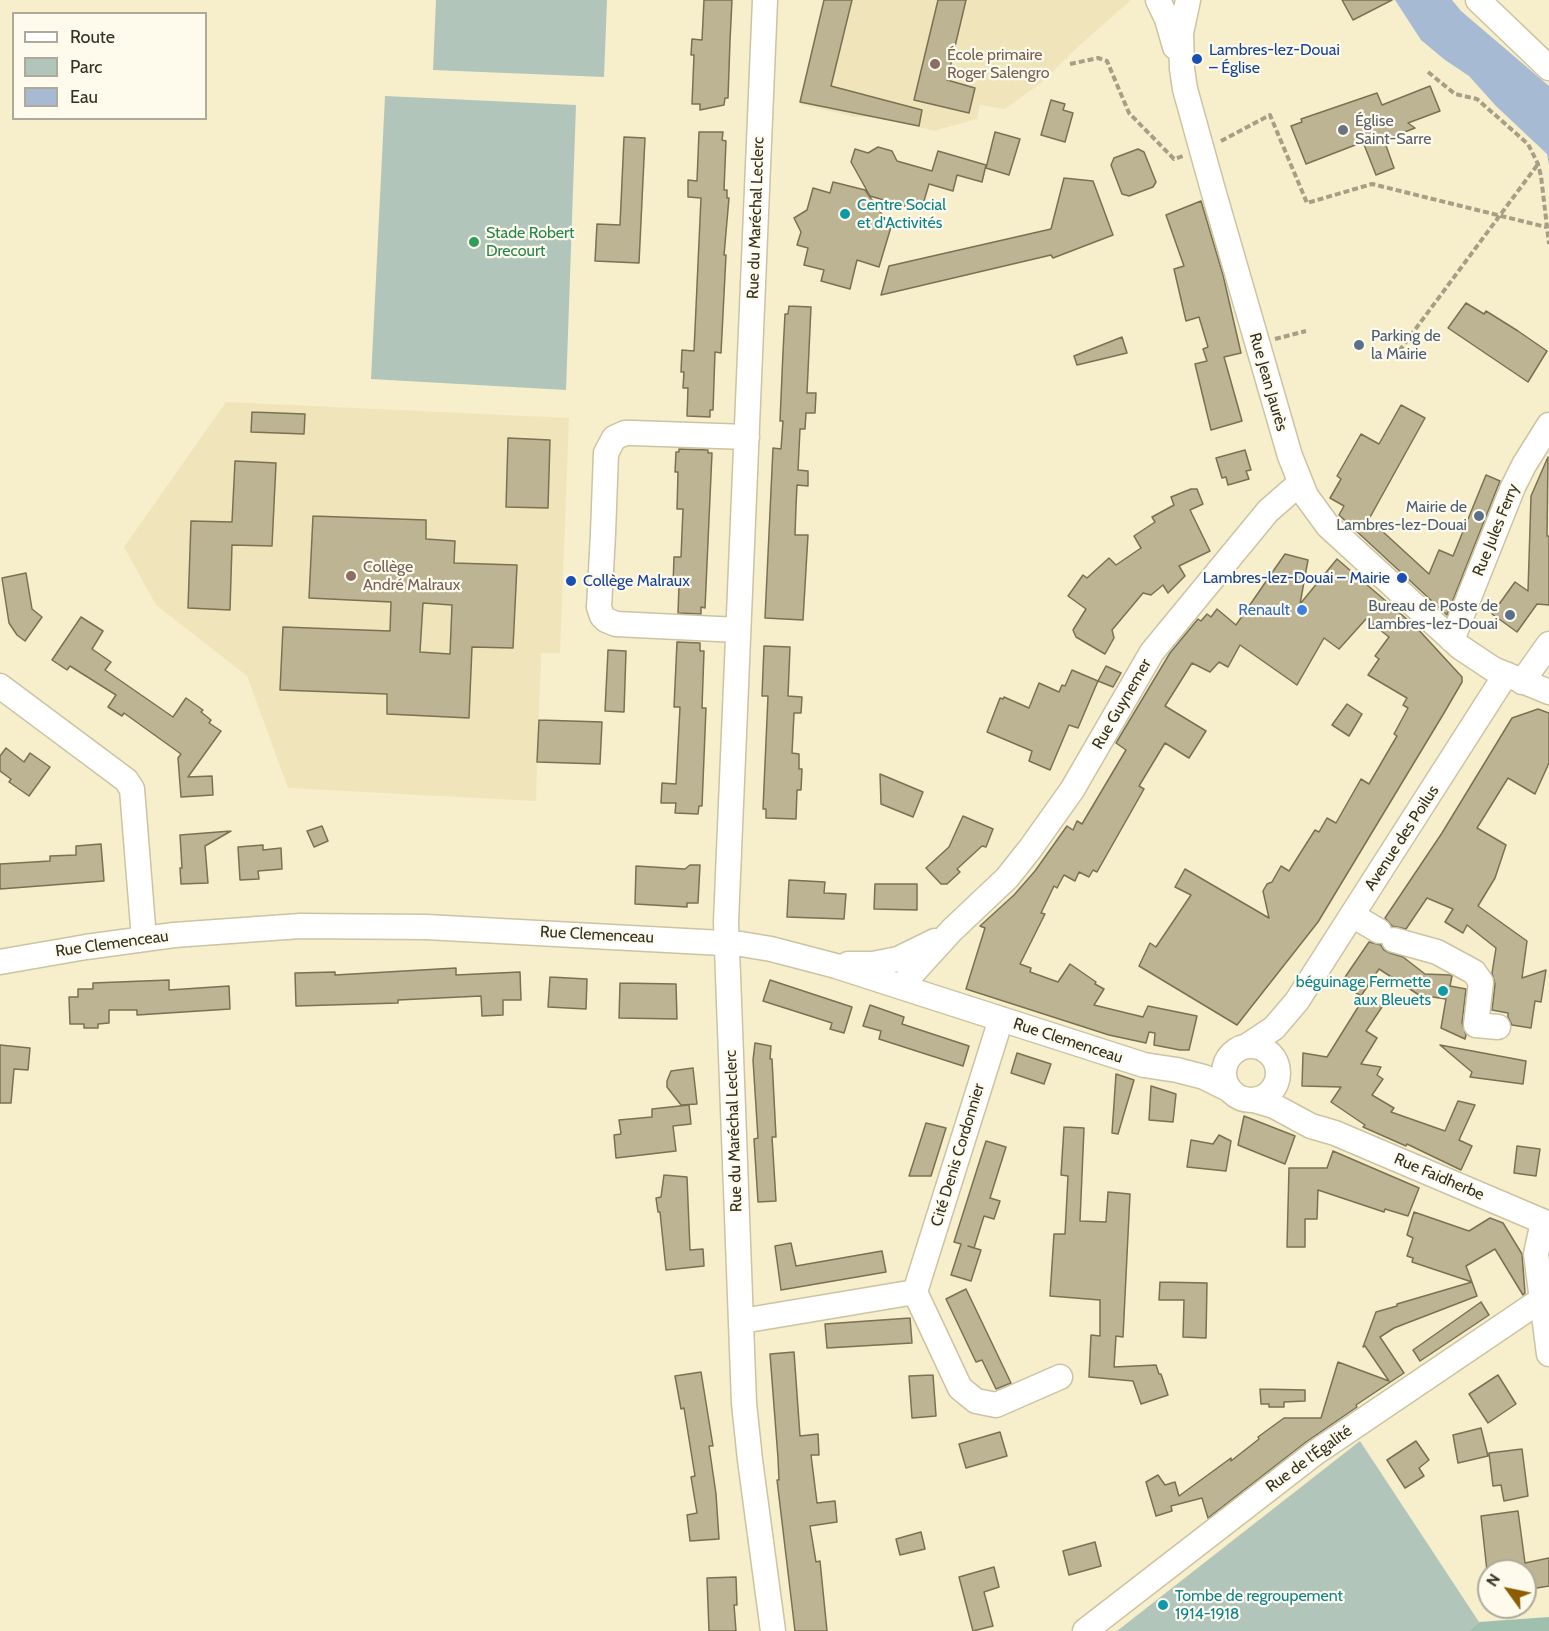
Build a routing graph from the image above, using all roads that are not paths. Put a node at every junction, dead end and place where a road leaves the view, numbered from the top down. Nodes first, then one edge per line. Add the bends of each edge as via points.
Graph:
1 (765, 0) edge
2 (1158, 0) edge
3 (1188, 0) edge
4 (1478, 0) edge
5 (1549, 68) edge
6 (1182, 69) junction
7 (1549, 425) edge
8 (747, 437) junction
9 (1300, 483) junction
10 (738, 630) junction
11 (1452, 640) junction
12 (1549, 644) edge
13 (1514, 678) junction
14 (0, 686) edge
15 (1549, 692) edge
16 (1352, 915) junction
17 (944, 938) junction
18 (144, 939) junction
19 (726, 943) junction
20 (909, 955) junction
21 (0, 962) edge
22 (823, 962) junction
23 (898, 986) junction
24 (944, 1000) junction
25 (1298, 1001) junction
26 (1001, 1019) junction
27 (1498, 1027) dead end
28 (1240, 1049) junction
29 (1177, 1070) junction
30 (1277, 1070) junction
31 (1228, 1089) junction
32 (1254, 1100) junction
33 (1335, 1133) junction
34 (1546, 1223) edge
35 (915, 1292) junction
36 (1542, 1300) junction
37 (742, 1321) junction
38 (1548, 1348) edge
39 (1060, 1377) dead end
40 (774, 1631) edge
41 (1085, 1631) edge

1 - 8 street, Rue du Maréchal Leclerc
2 - 6 street, Rue Jean Jaurès
3 - 6 street, Rue Jean Jaurès via 1181,33
4 - 5 street
6 - 9 street, Rue Jean Jaurès via 1257,344
7 - 11 street, Rue Jules Ferry via 1516,481
8 - 10 street, Rue du Maréchal Leclerc
8 - 10 street via 633,433 618,435 606,453 600,613 615,624
9 - 11 street, Rue Jean Jaurès via 1311,506 1328,526
9 - 17 street, Rue Guynemer via 1268,511 1171,627 1146,661 1072,790 1041,835 1007,878
10 - 19 street, Rue du Maréchal Leclerc
11 - 13 street, Rue Jean Jaurès via 1476,659
12 - 13 street, Avenue des Poilus
13 - 15 street, Rue Jean Jaurès
13 - 16 street, Avenue des Poilus
14 - 18 street via 130,784 134,794
16 - 25 street, Avenue des Poilus
16 - 27 street via 1387,936 1437,952 1474,972 1481,982 1476,1025
17 - 20 street, Rue Guynemer
17 - 23 street, Rue Guynemer
17 - 24 street via 932,962 931,976
18 - 19 street, Rue Clemenceau via 266,927 371,926
18 - 21 street, Rue Clemenceau
19 - 22 street, Rue Clemenceau
19 - 37 street, Rue du Maréchal Leclerc
20 - 22 street, Rue Guynemer via 873,964
20 - 23 street via 900,966
22 - 23 street, Rue Clemenceau
23 - 24 street, Rue Clemenceau
24 - 26 street, Rue Clemenceau
25 - 28 street, Avenue des Poilus via 1274,1028
25 - 30 street, Avenue des Poilus via 1284,1034
26 - 29 street, Rue Clemenceau via 1144,1065
26 - 35 street, Cité Denis Cordonnier
28 - 29 street, Rue Clemenceau
28 - 30 street via 1265,1050
28 - 31 street via 1226,1061 1223,1071
29 - 31 street, Rue Clemenceau
30 - 32 street via 1271,1092
30 - 33 street, Rue Faidherbe via 1285,1091 1298,1108
31 - 32 street via 1240,1098
32 - 33 street, Rue Faidherbe
33 - 34 street, Rue Faidherbe
34 - 36 street via 1536,1254
35 - 37 street
35 - 39 street via 960,1388 976,1401 996,1405
36 - 38 street
36 - 41 street, Rue de l'Égalité via 1315,1453
37 - 40 street, Rue du Maréchal Leclerc via 747,1432

